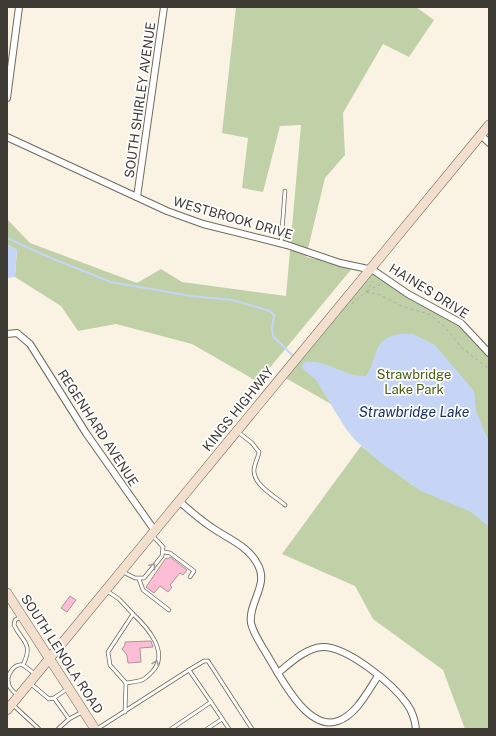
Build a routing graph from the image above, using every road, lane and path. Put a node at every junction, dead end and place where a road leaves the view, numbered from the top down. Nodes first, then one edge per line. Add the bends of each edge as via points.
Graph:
1 (19, 7) edge
2 (164, 7) edge
3 (7, 98) edge
4 (489, 125) edge
5 (481, 135) junction
6 (7, 137) edge
7 (489, 143) edge
8 (285, 191) dead end
9 (137, 197) junction
10 (281, 244) junction
11 (370, 269) junction
12 (373, 281) dead end
13 (381, 284) dead end
14 (366, 292) junction
15 (352, 304) dead end
16 (7, 334) edge
17 (489, 353) edge
18 (489, 369) edge
19 (237, 431) junction
20 (179, 501) junction
21 (285, 505) dead end
22 (153, 532) junction
23 (164, 552) junction
24 (122, 571) junction
25 (190, 577) dead end
26 (139, 579) junction
27 (106, 590) junction
28 (7, 593) edge
29 (168, 610) dead end
30 (133, 614) junction
31 (22, 617) junction
32 (49, 658) junction
33 (23, 664) junction
34 (189, 670) junction
35 (278, 673) junction
36 (36, 675) junction
37 (378, 676) junction
38 (29, 683) junction
39 (126, 683) junction
40 (68, 688) junction
41 (19, 696) junction
42 (54, 698) junction
43 (211, 702) junction
44 (9, 707) edge
45 (84, 711) junction
46 (125, 712) junction
47 (69, 719) junction
48 (222, 719) junction
49 (39, 729) edge
50 (58, 729) edge
51 (96, 729) edge
52 (171, 729) edge
53 (207, 729) edge
54 (229, 729) edge
55 (252, 729) edge
56 (416, 729) edge

1 - 3 street
2 - 9 street, SOUTH SHIRLEY AVENUE
4 - 5 main road, KINGS HIGHWAY
5 - 7 street
5 - 11 main road, KINGS HIGHWAY
6 - 9 street, WESTBROOK DRIVE
8 - 10 lane
9 - 10 street, WESTBROOK DRIVE via 203,224
10 - 11 street, WESTBROOK DRIVE via 340,263
11 - 17 street, HAINES DRIVE via 416,299 462,323
11 - 19 main road, KINGS HIGHWAY
12 - 14 path
13 - 14 path
14 - 15 path
14 - 18 path via 378,294 429,314 445,327 462,348
16 - 22 street, REGENHARD AVENUE via 17,333 30,344
19 - 20 main road, KINGS HIGHWAY
19 - 21 lane via 252,442 259,452 254,469 255,477
20 - 22 main road, KINGS HIGHWAY
20 - 35 street via 213,529 245,548 258,565 262,579 252,608 251,623 256,637
22 - 23 lane
22 - 24 main road, KINGS HIGHWAY
23 - 25 lane via 170,553 194,571
26 -> 23 lane via 144,578
24 - 26 lane
24 - 27 main road, KINGS HIGHWAY
26 - 29 lane via 142,590
27 - 30 lane
27 - 32 main road, KINGS HIGHWAY
28 - 31 main road, SOUTH LENOLA ROAD
30 - 39 lane via 108,652 110,665
39 -> 30 lane via 142,680 155,669 159,660 159,650 155,642
31 - 32 main road, SOUTH LENOLA ROAD
31 - 33 lane via 15,620 14,625 28,646
32 - 36 main road, KINGS HIGHWAY
32 - 40 main road, SOUTH LENOLA ROAD
33 - 36 lane
33 - 41 lane via 15,667 8,679 9,687
34 - 43 lane
34 - 46 lane
34 - 55 lane via 208,661
35 - 37 street via 309,651 323,647 345,653
35 - 37 street via 303,708 312,716 328,722 338,722 352,712
36 - 38 main road, KINGS HIGHWAY
37 - 56 street via 406,703 414,717
38 - 41 main road, KINGS HIGHWAY
38 - 42 lane via 49,699
39 - 46 lane
40 - 42 lane
40 - 45 main road, SOUTH LENOLA ROAD
41 - 44 main road, KINGS HIGHWAY
42 - 47 lane
43 - 48 lane
43 - 52 lane
44 - 49 lane
45 - 47 lane
45 - 51 main road, SOUTH LENOLA ROAD
46 - 51 lane
47 - 50 lane
48 - 53 lane
48 - 54 lane

